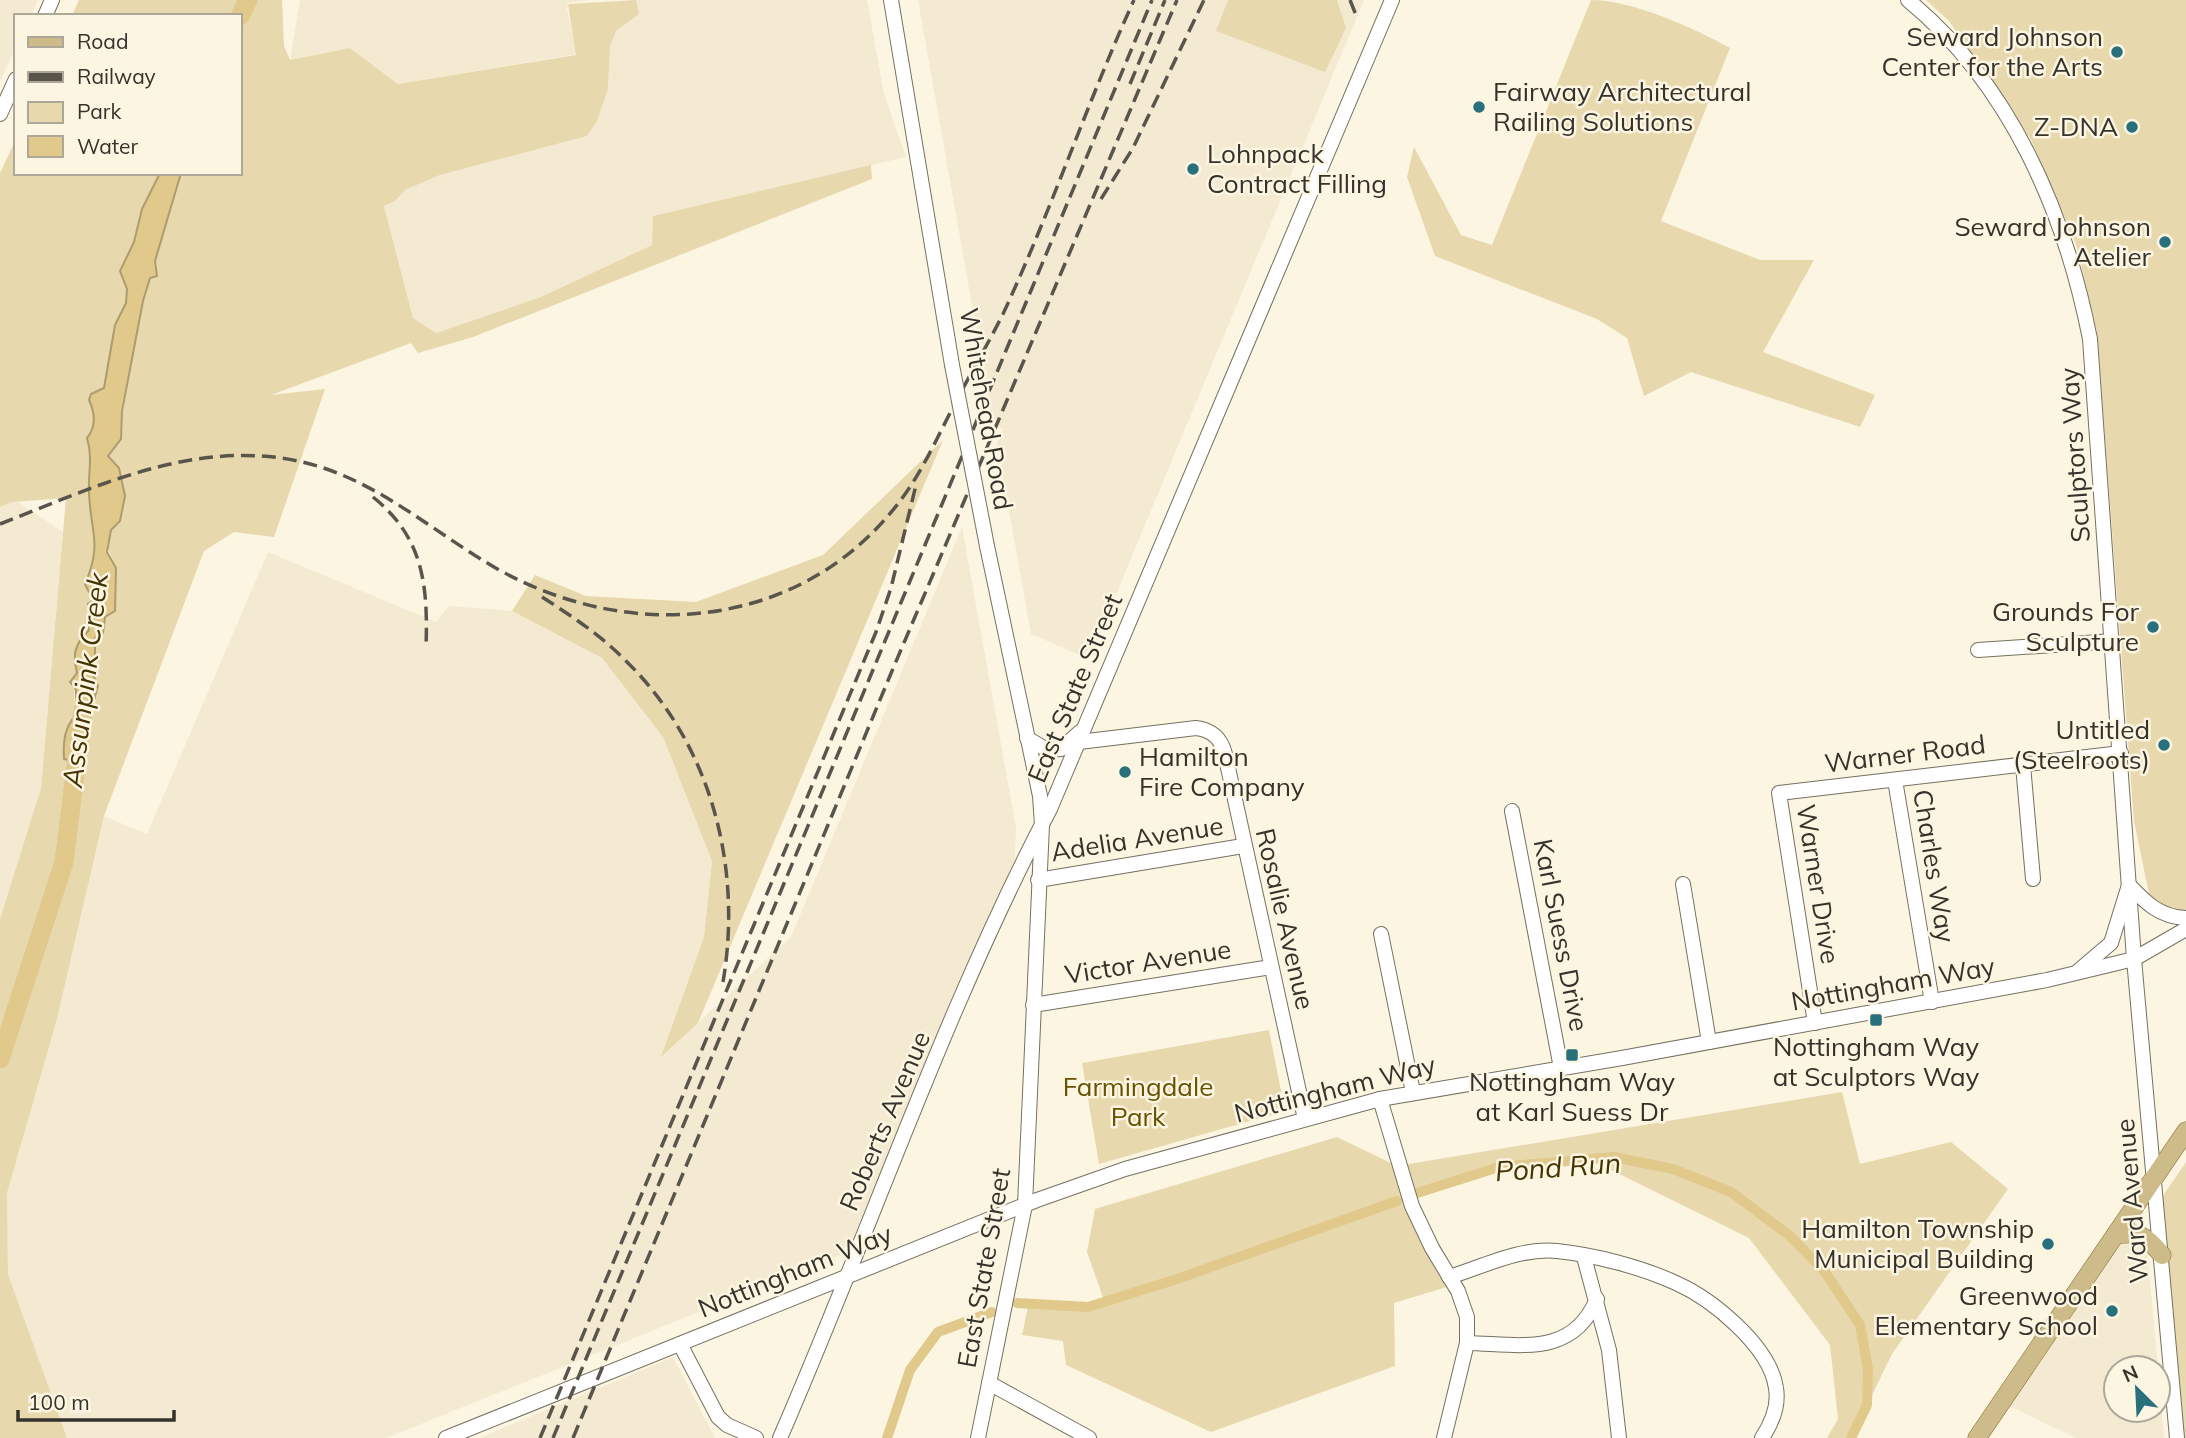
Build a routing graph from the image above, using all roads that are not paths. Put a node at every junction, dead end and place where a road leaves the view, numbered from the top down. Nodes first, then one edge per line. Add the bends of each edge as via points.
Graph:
1 (891, 0) edge
2 (1392, 0) edge
3 (1914, 2) edge
4 (14, 83) edge
5 (0, 114) edge
6 (2114, 641) junction
7 (1978, 650) dead end
8 (1081, 736) junction
9 (1027, 738) junction
10 (2121, 753) junction
11 (2023, 765) junction
12 (1895, 780) junction
13 (1779, 793) joint
14 (1512, 811) dead end
15 (1042, 825) junction
16 (1243, 846) junction
17 (2033, 879) dead end
18 (1038, 880) junction
19 (1683, 884) dead end
20 (2129, 885) junction
21 (2186, 918) edge
22 (2186, 929) edge
23 (1381, 934) dead end
24 (2134, 959) junction
25 (1271, 967) junction
26 (2075, 973) junction
27 (1931, 1002) junction
28 (1033, 1005) junction
29 (1815, 1023) junction
30 (1709, 1042) junction
31 (1561, 1068) junction
32 (1413, 1092) junction
33 (1380, 1099) junction
34 (1305, 1119) junction
35 (2186, 1131) edge
36 (2154, 1178) junction
37 (1025, 1205) junction
38 (2115, 1235) junction
39 (2162, 1255) junction
40 (1584, 1256) junction
41 (845, 1278) junction
42 (1449, 1278) junction
43 (1597, 1299) junction
44 (1466, 1343) junction
45 (680, 1345) junction
46 (989, 1383) junction
47 (446, 1438) edge
48 (756, 1438) edge
49 (780, 1438) edge
50 (978, 1438) edge
51 (1089, 1438) edge
52 (1444, 1438) edge
53 (1619, 1438) edge
54 (1762, 1438) edge
55 (1977, 1438) edge
56 (2177, 1438) edge

1 - 9 street, Whitehead Road, bridge via 952,365
2 - 8 street, East State Street
3 - 6 street, Sculptors Way via 1973,68 2018,134 2070,252 2094,367
4 - 5 street
6 - 7 street
6 - 10 street, Sculptors Way
8 - 9 street via 1062,749 1047,750
8 - 15 street, East State Street
8 - 16 street, Rosalie Avenue via 1196,728 1212,733 1223,746
9 - 15 street, Whitehead Road
10 - 11 street, Warner Road
10 - 20 street, Sculptors Way
11 - 12 street, Warner Road
11 - 17 street
12 - 13 street, Warner Road
12 - 27 street, Charles Way
13 - 29 street, Warner Drive
14 - 31 street, Karl Suess Drive
15 - 18 street, East State Street
15 - 41 street, Roberts Avenue via 948,1031
16 - 18 street, Adelia Avenue
16 - 25 street, Rosalie Avenue
18 - 28 street, East State Street
19 - 30 street
20 - 21 street via 2168,917
20 - 24 street, Sculptors Way
20 - 26 street via 2110,943
22 - 24 street, Nottingham Way
23 - 32 street
24 - 26 street, Nottingham Way
24 - 36 street, Ward Avenue
25 - 28 street, Victor Avenue
25 - 34 street, Rosalie Avenue
26 - 27 street, Nottingham Way
27 - 29 street, Nottingham Way
28 - 37 street, East State Street
29 - 30 street, Nottingham Way
30 - 31 street, Nottingham Way
31 - 32 street, Nottingham Way
32 - 33 street, Nottingham Way
33 - 34 street, Nottingham Way
33 - 42 street via 1412,1206
34 - 37 street, Nottingham Way via 1125,1169
35 - 36 main road
36 - 38 main road
36 - 39 street, Ward Avenue
37 - 41 street, Nottingham Way
37 - 46 street, East State Street
38 - 39 main road via 2134,1232 2150,1240
38 - 55 main road
39 - 56 street, Ward Avenue
40 - 42 street via 1558,1251 1527,1253
40 - 43 street
40 - 54 street via 1676,1283 1730,1319 1774,1378 1777,1401
41 - 45 street, Nottingham Way
41 - 49 street, Roberts Avenue
42 - 44 street via 1464,1304
43 - 44 street via 1576,1331 1554,1342
43 - 53 street via 1614,1379
44 - 52 street
45 - 47 street, Nottingham Way
45 - 48 street via 719,1417
46 - 50 street, East State Street
46 - 51 street

